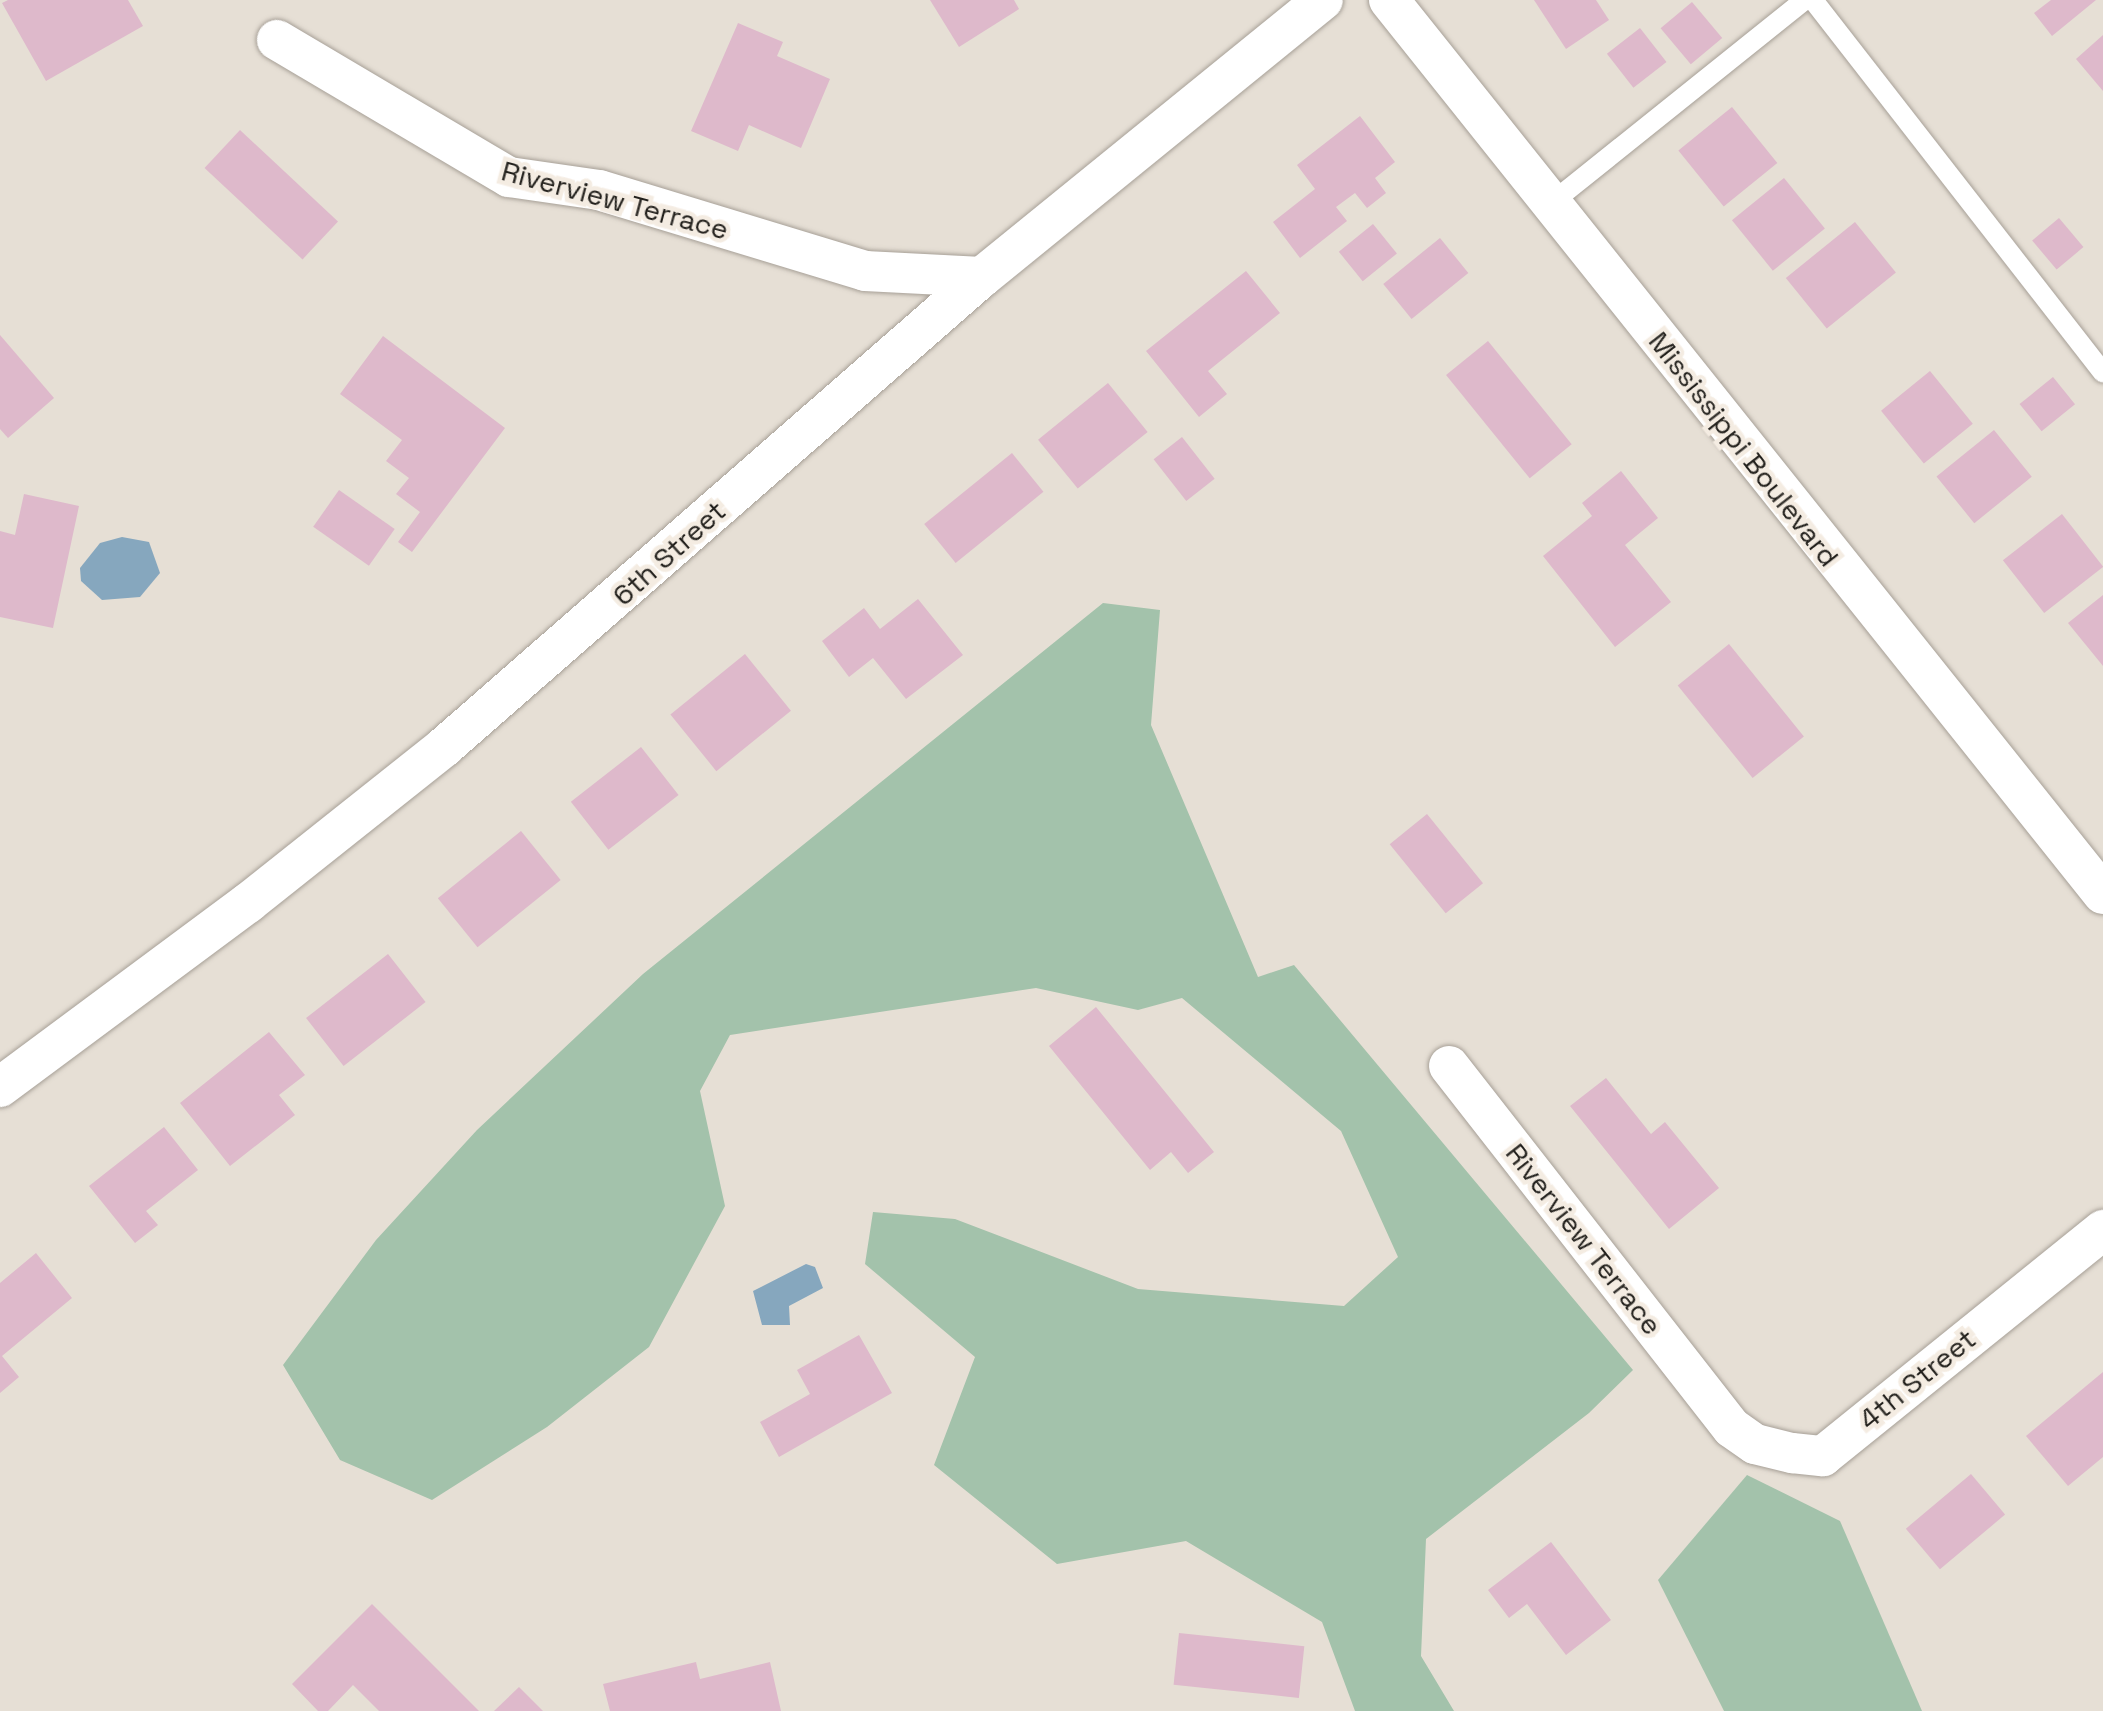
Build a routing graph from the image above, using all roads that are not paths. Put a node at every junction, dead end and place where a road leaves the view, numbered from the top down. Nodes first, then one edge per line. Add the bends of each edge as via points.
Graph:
1 (1323, 0) edge
2 (1390, 0) edge
3 (1805, 0) edge
4 (1813, 0) edge
5 (276, 40) dead end
6 (1550, 204) junction
7 (982, 277) junction
8 (2103, 372) edge
9 (2103, 894) edge
10 (1449, 1066) dead end
11 (0, 1087) edge
12 (2103, 1230) edge
13 (1720, 1412) joint

1 - 7 street, 6th Street
2 - 6 street, Mississippi Boulevard
3 - 6 lane
4 - 8 lane
5 - 7 street, Riverview Terrace via 510,177 599,190 865,271
6 - 9 street, Mississippi Boulevard
7 - 11 street, 6th Street via 444,748
10 - 13 street, Riverview Terrace
12 - 13 street, 4th Street via 1822,1456 1756,1444

